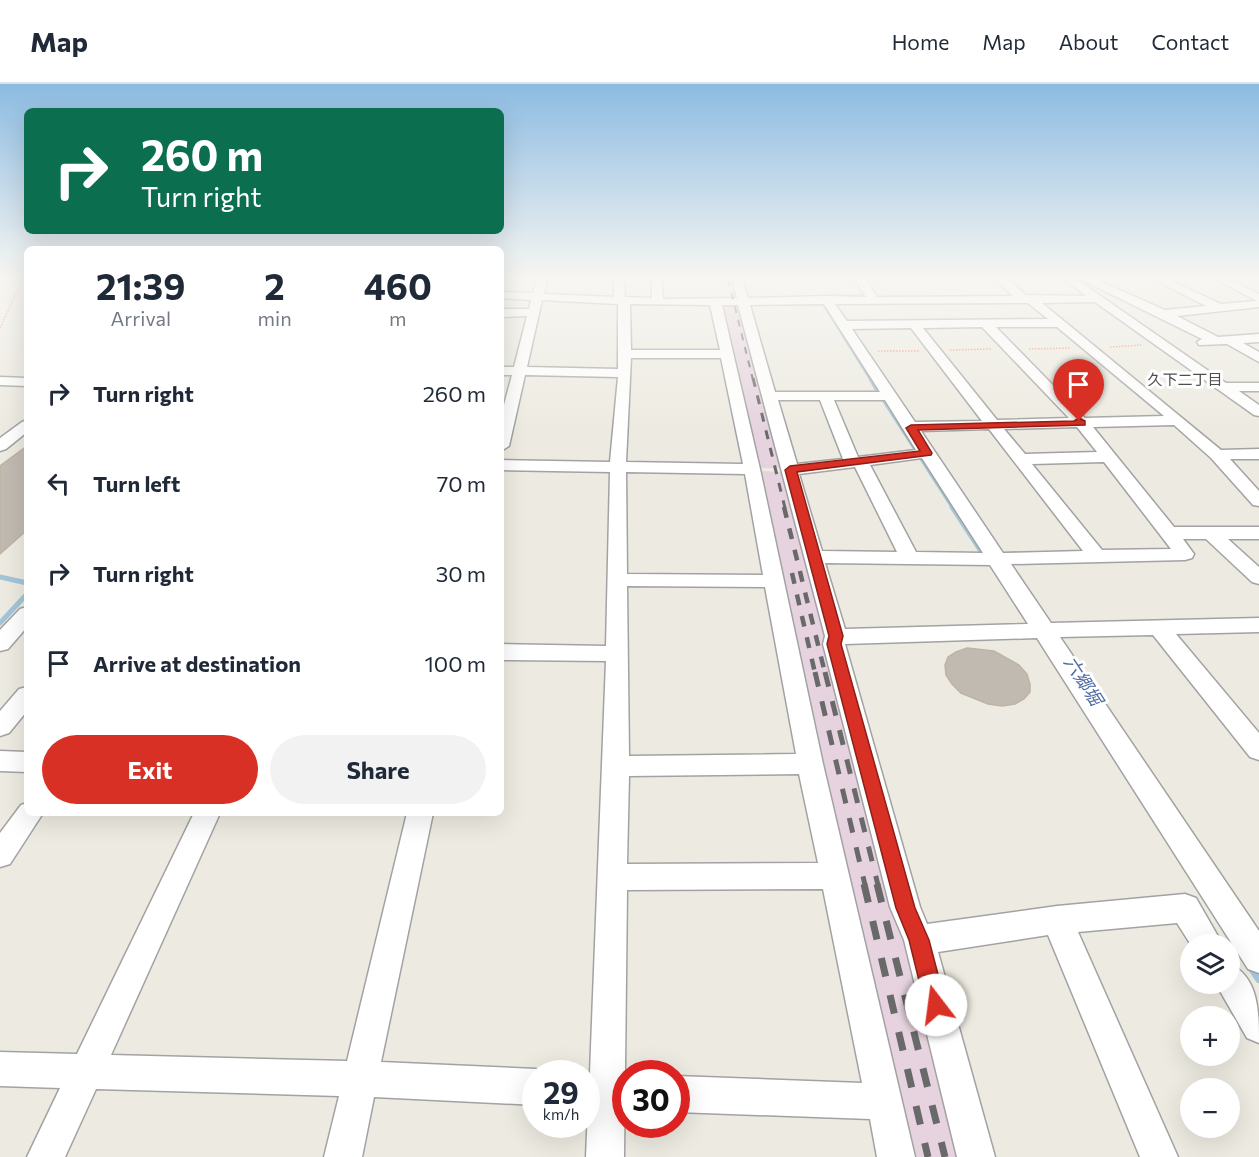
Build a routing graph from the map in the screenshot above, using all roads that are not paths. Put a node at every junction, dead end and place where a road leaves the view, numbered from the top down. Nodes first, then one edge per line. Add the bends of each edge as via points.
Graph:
1 (530, 329) edge
2 (624, 329) edge
3 (721, 329) edge
4 (752, 329) edge
5 (847, 329) edge
6 (919, 329) edge
7 (991, 329) edge
8 (1066, 329) edge
9 (1139, 329) edge
10 (1193, 329) edge
11 (1259, 338) edge
12 (1216, 341) junction
13 (1231, 341) junction
14 (1160, 344) junction
15 (625, 354) junction
16 (726, 354) junction
17 (1259, 358) edge
18 (504, 370) edge
19 (519, 371) junction
20 (625, 373) junction
21 (0, 381) edge
22 (24, 382) edge
23 (1226, 387) junction
24 (1259, 387) edge
25 (770, 396) junction
26 (825, 396) junction
27 (890, 396) junction
28 (1259, 412) edge
29 (1178, 420) junction
30 (1082, 423) junction
31 (994, 425) junction
32 (24, 427) edge
33 (911, 428) junction
34 (504, 434) edge
35 (0, 446) edge
36 (927, 453) junction
37 (1259, 454) edge
38 (1217, 455) junction
39 (1109, 457) junction
40 (1021, 459) junction
41 (856, 462) junction
42 (504, 465) edge
43 (618, 467) junction
44 (752, 469) junction
45 (790, 470) junction
46 (1259, 501) edge
47 (1169, 533) junction
48 (1211, 533) junction
49 (1259, 533) edge
50 (816, 557) junction
51 (1097, 557) junction
52 (909, 558) junction
53 (996, 559) junction
54 (1259, 578) edge
55 (618, 580) junction
56 (774, 581) junction
57 (24, 617) edge
58 (1259, 625) edge
59 (1159, 628) junction
60 (1042, 630) junction
61 (836, 636) junction
62 (0, 644) edge
63 (504, 652) edge
64 (616, 654) junction
65 (24, 699) edge
66 (0, 728) edge
67 (1258, 747) edge
68 (0, 761) edge
69 (24, 762) edge
70 (810, 764) junction
71 (616, 766) junction
72 (28, 816) edge
73 (206, 816) edge
74 (419, 816) edge
75 (0, 855) edge
76 (835, 876) junction
77 (611, 877) junction
78 (1058, 920) junction
79 (1201, 934) edge
80 (919, 940) junction
81 (1259, 958) edge
82 (1239, 994) edge
83 (1259, 1026) edge
84 (0, 1068) edge
85 (87, 1070) junction
86 (361, 1079) junction
87 (522, 1086) edge
88 (606, 1091) edge
89 (690, 1095) edge
90 (884, 1102) junction
91 (46, 1157) edge
92 (343, 1157) edge
93 (605, 1157) edge
94 (896, 1157) edge
95 (976, 1157) edge
96 (1159, 1157) edge

1 - 19 street
2 - 15 street
3 - 16 street
4 - 25 street
5 - 27 street
6 - 31 street
7 - 30 street
8 - 29 street
9 - 14 street
10 - 12 street
11 - 13 street
12 - 13 street
12 - 14 street
13 - 17 street
14 - 23 street
15 - 16 street
15 - 20 street
16 - 44 street
18 - 19 street
19 - 20 street
19 - 34 street
20 - 43 street
21 - 22 street
23 - 24 street
23 - 28 street
25 - 26 street
25 - 45 street
26 - 27 street
26 - 41 street
27 - 33 street
29 - 30 street
29 - 38 street
30 - 31 street
30 - 39 street
31 - 33 street
31 - 40 street
32 - 35 street
33 - 36 street
36 - 41 street
36 - 53 street
37 - 38 street
38 - 46 street
39 - 40 street
39 - 47 street
40 - 51 street
41 - 45 street
41 - 52 street
42 - 43 street
43 - 44 street
43 - 55 street
44 - 56 street
45 - 50 street
47 - 48 street
47 - 51 street via 1185,554
48 - 49 street
48 - 54 street
50 - 52 street
50 - 61 street
51 - 53 street
52 - 53 street
53 - 60 street
55 - 56 street
55 - 64 street
56 - 70 street
57 - 62 street
58 - 59 street
59 - 60 street
59 - 67 street
60 - 61 street
60 - 81 street
61 - 80 street via 834,644 902,896
63 - 64 street
64 - 71 street
65 - 66 street
68 - 69 street
70 - 71 street
70 - 76 street
71 - 77 street
72 - 75 street
73 - 85 street
74 - 86 street
76 - 77 street
76 - 90 street
77 - 88 street
78 - 79 street via 1185,908
78 - 80 street
78 - 96 street
80 - 95 street
82 - 83 street
84 - 85 street
85 - 86 street
85 - 91 street
86 - 87 street
86 - 92 street
88 - 93 street
89 - 90 street
90 - 94 street

